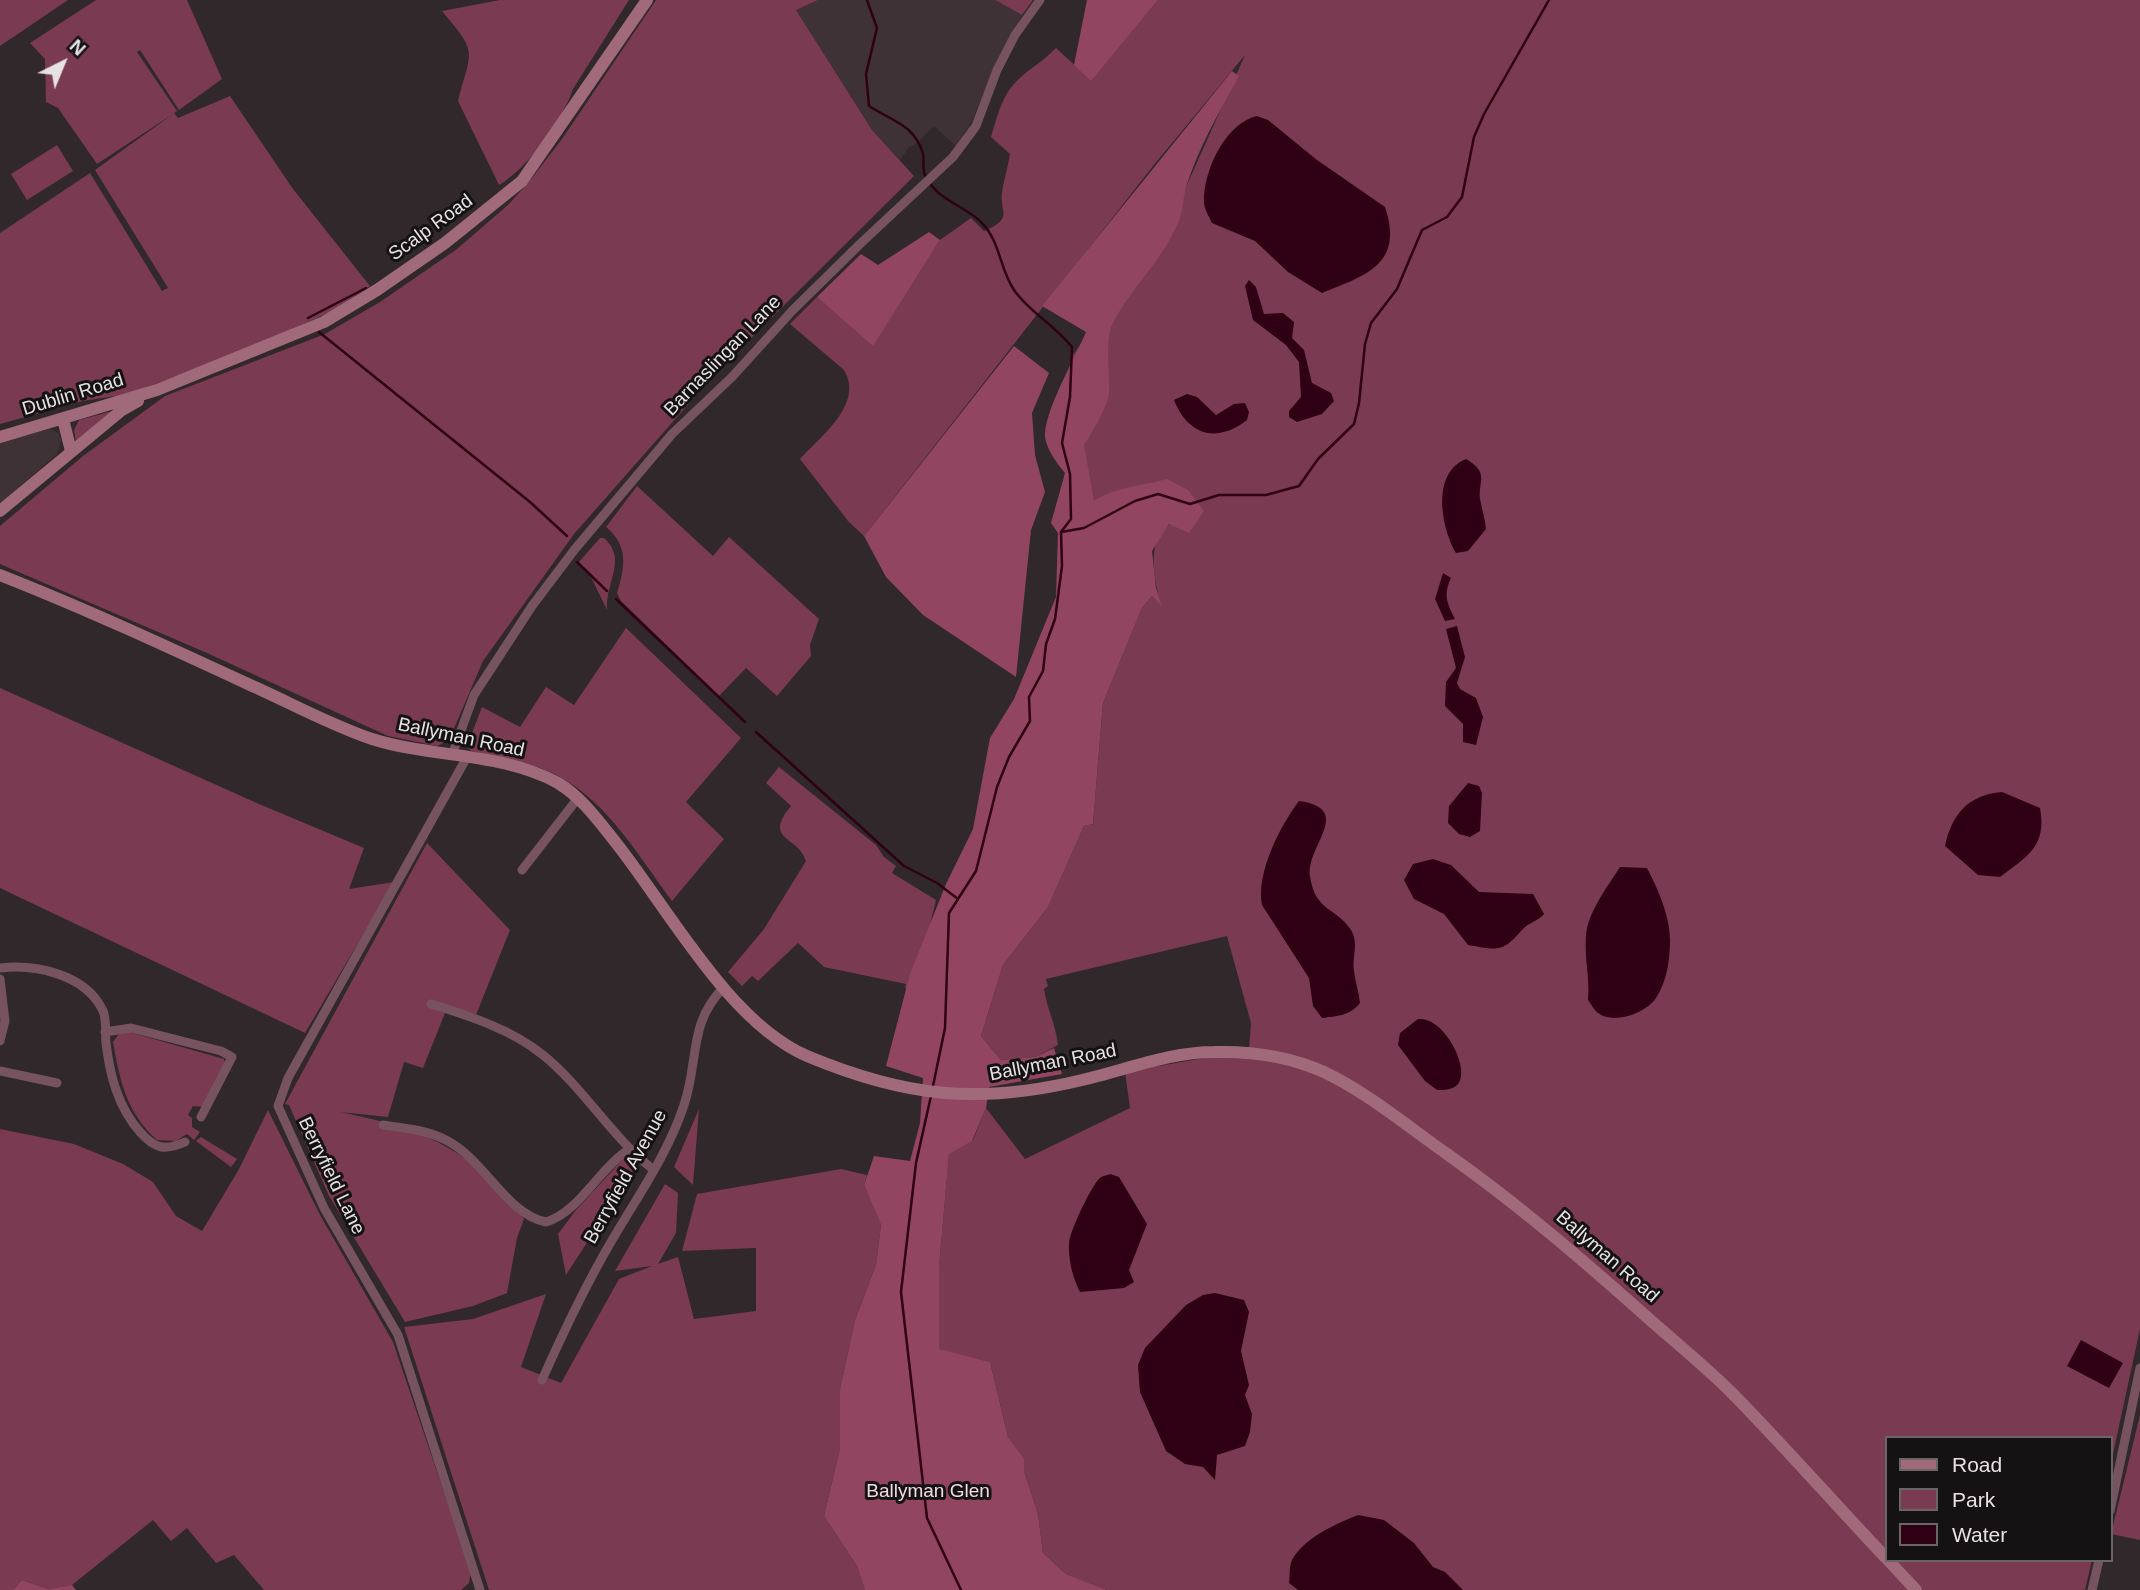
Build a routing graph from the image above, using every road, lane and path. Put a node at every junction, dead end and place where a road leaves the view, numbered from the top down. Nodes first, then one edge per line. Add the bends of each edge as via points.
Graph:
1 (647, 0) edge
2 (1040, 0) edge
3 (157, 390) junction
4 (63, 419) junction
5 (0, 437) edge
6 (71, 451) junction
7 (0, 511) edge
8 (0, 575) edge
9 (452, 755) junction
10 (467, 757) junction
11 (578, 798) junction
12 (523, 870) dead end
13 (0, 968) edge
14 (0, 979) edge
15 (724, 987) junction
16 (431, 1004) dead end
17 (105, 1032) junction
18 (1, 1039) edge
19 (0, 1071) edge
20 (57, 1083) dead end
21 (201, 1117) dead end
22 (383, 1125) dead end
23 (186, 1142) dead end
24 (628, 1150) junction
25 (654, 1170) junction
26 (2140, 1368) edge
27 (542, 1380) dead end
28 (2112, 1501) edge
29 (1884, 1556) edge
30 (1890, 1562) edge
31 (2099, 1562) edge
32 (476, 1588) edge
33 (1916, 1590) edge
34 (2092, 1590) edge

1 - 3 street, Scalp Road via 541,155 507,196 434,251 324,322
2 - 9 street, Barnaslingan Lane via 1015,35 976,126 953,157 850,253 672,433 575,549 474,695
3 - 4 street, Dublin Road
3 - 6 street via 122,410
4 - 5 street, Dublin Road
4 - 6 street
6 - 7 street
8 - 9 street, Ballyman Road via 366,737
9 - 10 street, Ballyman Road
10 - 11 street, Ballyman Road via 530,772 556,782
10 - 32 street, Berryfield Lane via 288,1078 278,1106 324,1208 398,1335
11 - 12 street
11 - 15 street, Ballyman Road
13 - 17 street via 43,969 67,979 89,994 103,1012
14 - 18 street via 5,1008
15 - 25 street, Berryfield Avenue via 704,1012 685,1104
15 - 29 street, Ballyman Road via 758,1023 800,1053 870,1079 949,1096 1032,1091 1207,1052 1274,1057 1324,1072 1376,1104 1539,1223 1727,1388
16 - 24 street via 490,1024 542,1054
17 - 21 street via 131,1028 232,1057
17 - 23 street via 115,1090 125,1114 152,1145 169,1150
19 - 20 street
22 - 24 street via 446,1140 482,1168 524,1214 546,1222 568,1211 612,1161
24 - 25 street
25 - 27 street, Berryfield Avenue via 597,1267
26 - 28 street
30 - 33 street, Ballyman Road
31 - 34 street

